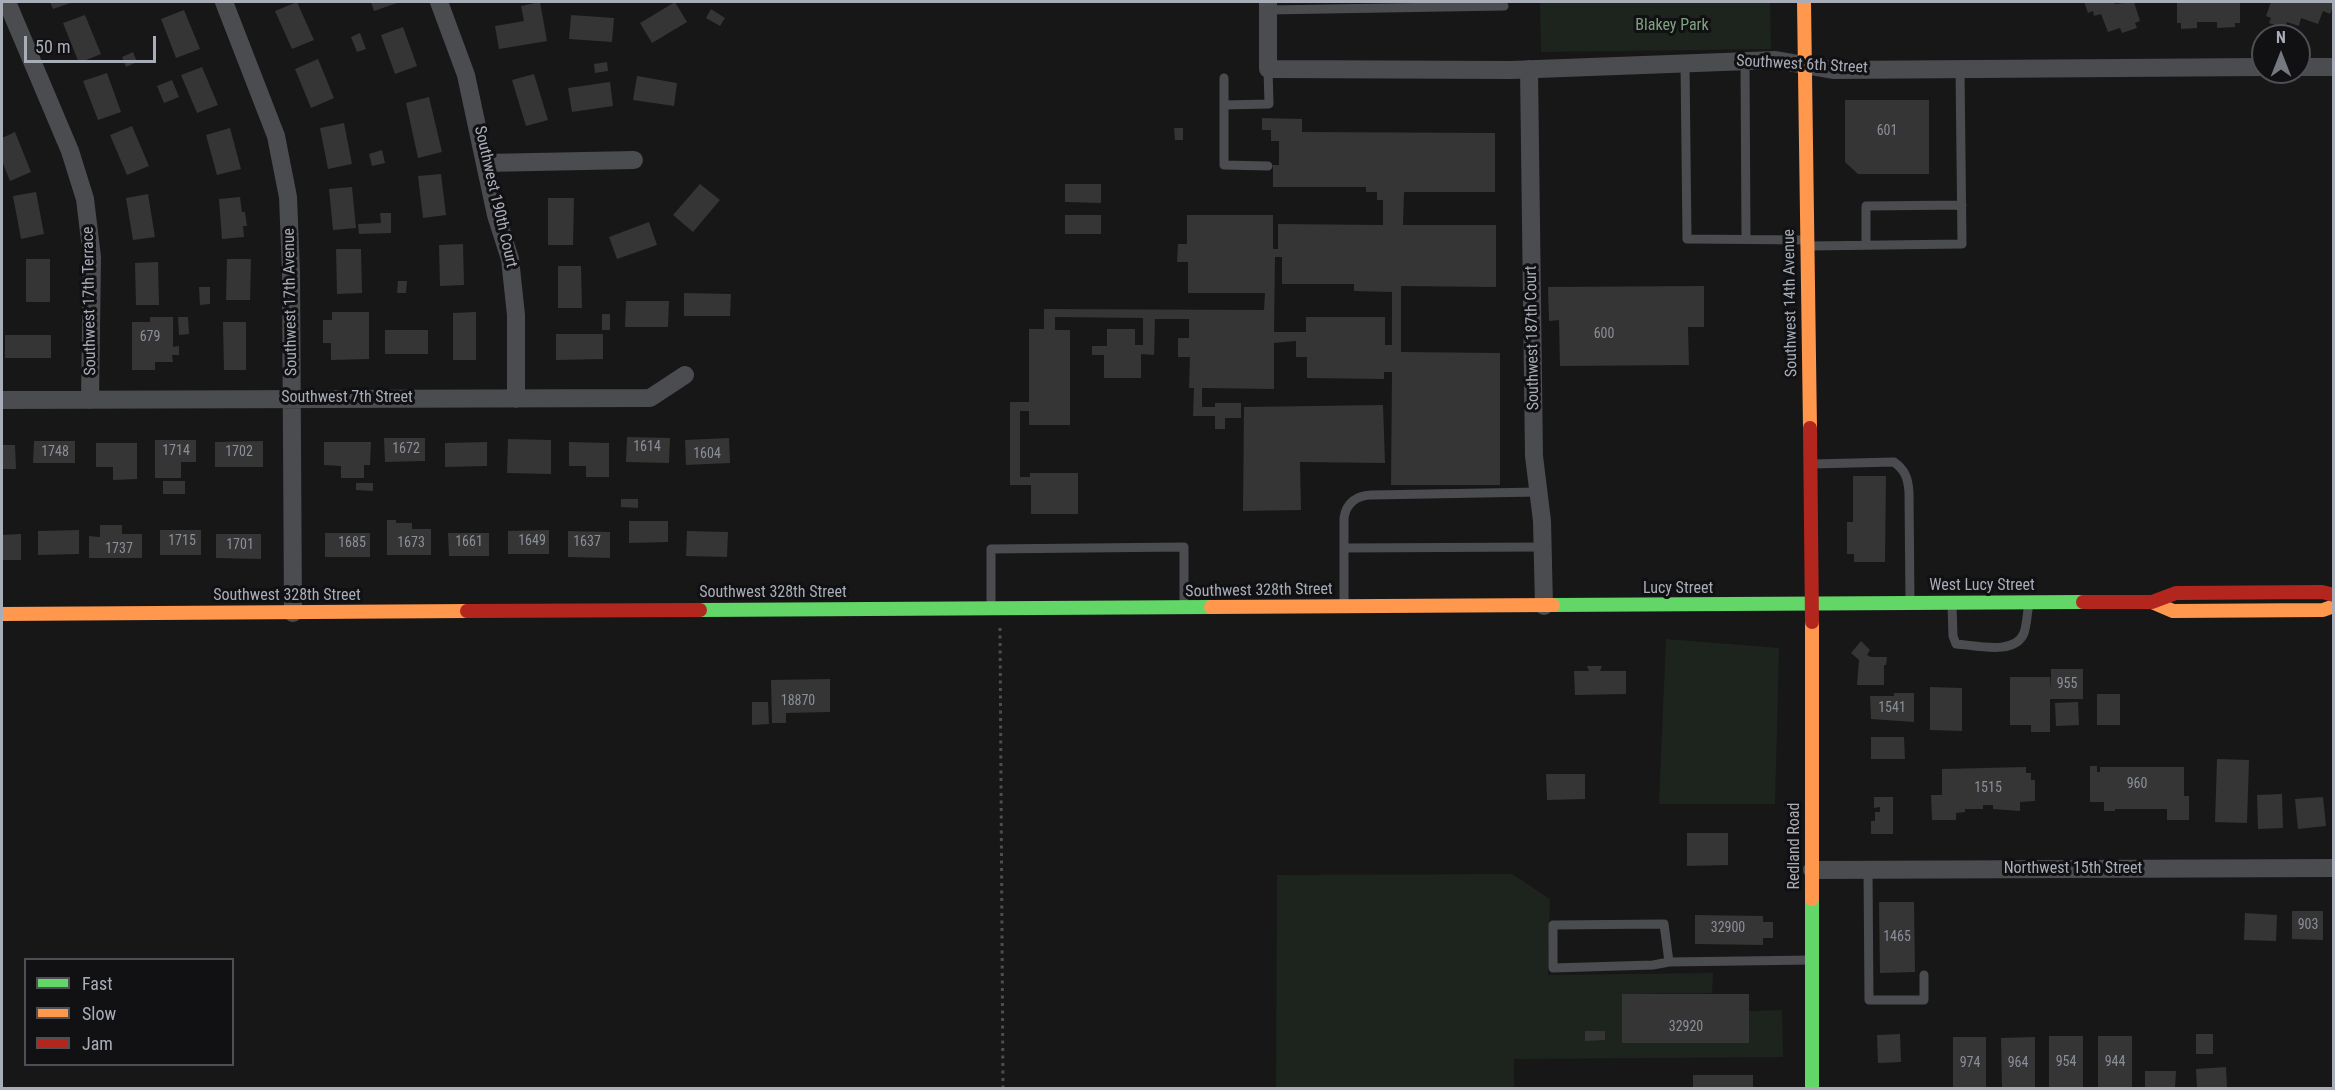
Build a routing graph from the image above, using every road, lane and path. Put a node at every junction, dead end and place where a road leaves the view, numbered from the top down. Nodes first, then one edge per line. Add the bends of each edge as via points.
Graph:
1 (7, 2) edge
2 (224, 2) edge
3 (440, 2) edge
4 (1804, 2) edge
5 (1268, 6) edge
6 (1504, 6) dead end
7 (1745, 61) junction
8 (1685, 63) junction
9 (1804, 65) junction
10 (2251, 67) edge
11 (2311, 67) edge
12 (2334, 67) edge
13 (1268, 69) junction
14 (1528, 69) junction
15 (1960, 69) junction
16 (1224, 78) dead end
17 (1224, 105) junction
18 (634, 160) dead end
19 (485, 164) junction
20 (1268, 165) dead end
21 (1962, 205) junction
22 (1746, 239) junction
23 (1807, 243) junction
24 (1866, 245) junction
25 (685, 375) dead end
26 (292, 398) junction
27 (516, 399) junction
28 (2, 400) edge
29 (90, 400) junction
30 (1811, 465) junction
31 (1539, 492) junction
32 (1543, 547) junction
33 (1344, 548) junction
34 (2334, 595) edge
35 (2152, 602) junction
36 (1910, 603) junction
37 (1952, 603) junction
38 (2029, 603) junction
39 (1812, 604) junction
40 (1544, 606) junction
41 (2334, 606) edge
42 (1344, 607) junction
43 (995, 609) junction
44 (1184, 609) junction
45 (293, 613) junction
46 (2, 614) edge
47 (2334, 868) edge
48 (1812, 870) junction
49 (1868, 870) junction
50 (1812, 960) junction
51 (1669, 962) junction
52 (1924, 975) dead end
53 (1004, 1089) edge
54 (1812, 1089) edge

1 - 29 street, Southwest 17th Terrace via 70,151 85,199 92,257
2 - 26 street, Southwest 17th Avenue via 267,108 285,176 291,250
3 - 19 street, Southwest 190th Court via 466,75
4 - 9 street, Southwest 14th Avenue
5 - 6 lane
5 - 13 street
7 - 8 street, Southwest 6th Street
7 - 9 street, Southwest 6th Street via 1776,60
7 - 22 lane
8 - 14 street, Southwest 6th Street
8 - 22 lane via 1688,239
9 - 15 street, Southwest 6th Street via 1833,70
9 - 23 street, Southwest 14th Avenue
10 - 15 street, Southwest 6th Street
11 - 12 street
13 - 14 street, Southwest 6th Street
13 - 17 lane via 1269,104
14 - 31 street, Southwest 187th Court via 1534,456
15 - 21 lane
16 - 17 lane
17 - 20 lane via 1224,165
18 - 19 street
19 - 27 street, Southwest 190th Court via 513,275
21 - 24 lane via 1866,206
21 - 24 lane via 1962,244
22 - 23 lane
23 - 24 lane
23 - 30 street, Southwest 14th Avenue
25 - 27 street, Southwest 7th Street via 650,398
26 - 27 street, Southwest 7th Street
26 - 29 street, Southwest 7th Street
26 - 45 street, Southwest 17th Avenue
28 - 29 street, Southwest 7th Street
30 - 36 lane via 1894,462 1901,467 1908,492
30 - 39 street, Southwest 14th Avenue
31 - 32 street, Southwest 187th Court
31 - 33 lane via 1365,495 1353,500 1345,512
32 - 33 lane
32 - 40 street, Southwest 187th Court
33 - 42 lane
34 - 35 street, West Lucy Street via 2176,593
35 - 38 street, West Lucy Street
35 - 41 street, West Lucy Street via 2173,611 2323,610
36 - 37 street, West Lucy Street
36 - 39 street, West Lucy Street
37 - 38 street, West Lucy Street
37 - 38 lane via 1956,644 1991,647 2019,641
39 - 40 street, Lucy Street
39 - 48 street, Redland Road
40 - 42 street, Southwest 328th Street
42 - 44 street, Southwest 328th Street
43 - 44 street, Southwest 328th Street
43 - 44 lane via 991,549 1184,547
43 - 45 street, Southwest 328th Street
43 - 53 path
45 - 46 street, Southwest 328th Street
47 - 49 street, Northwest 15th Street
48 - 49 street, Northwest 15th Street
48 - 50 street, Redland Road
49 - 52 lane via 1869,1000 1924,1000
50 - 51 lane
50 - 54 street, Redland Road
51 - 51 lane via 1664,924 1553,925 1553,968

